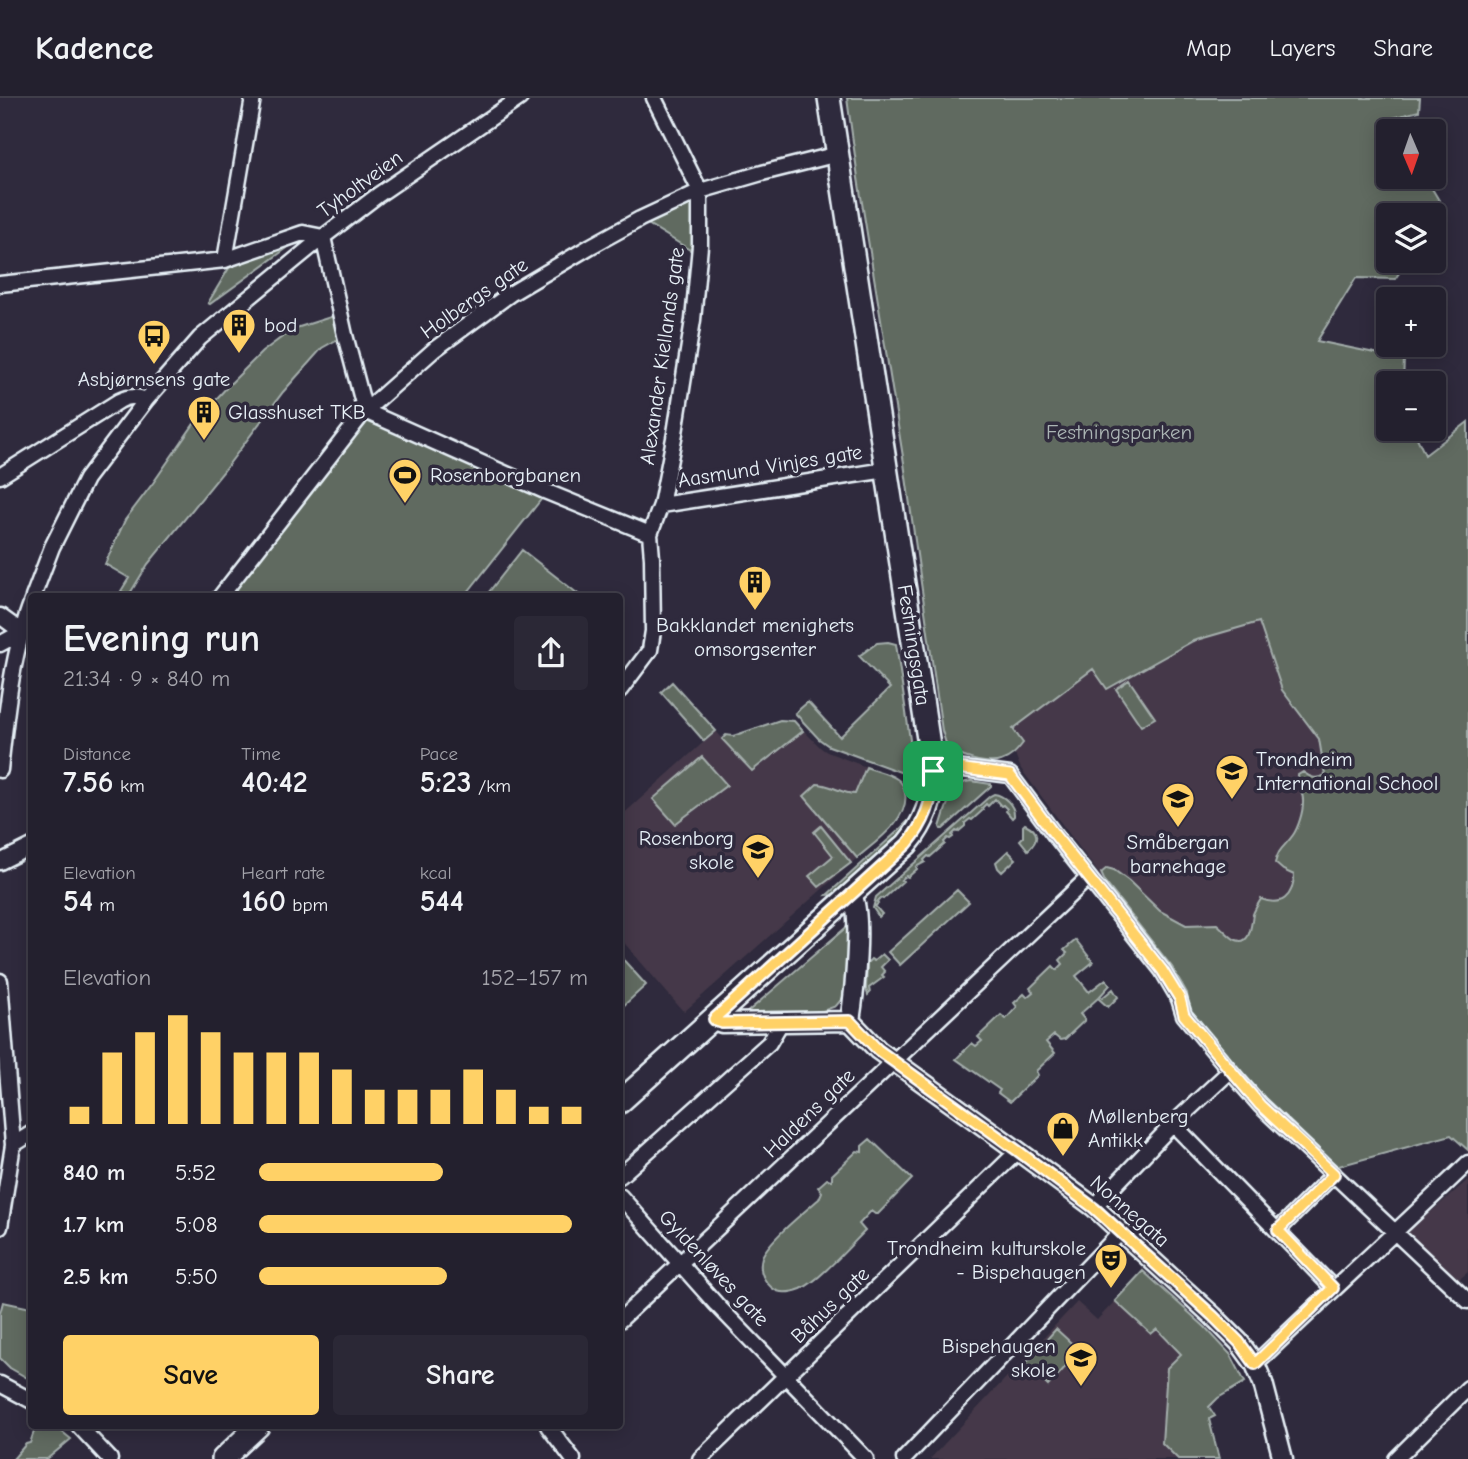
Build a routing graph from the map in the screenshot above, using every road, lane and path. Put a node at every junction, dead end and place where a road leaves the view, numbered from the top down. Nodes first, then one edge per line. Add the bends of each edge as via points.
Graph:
1 (253, 98) edge
2 (520, 98) edge
3 (654, 98) edge
4 (828, 98) edge
5 (838, 154) junction
6 (700, 191) junction
7 (323, 237) junction
8 (225, 260) junction
9 (0, 284) edge
10 (146, 400) junction
11 (365, 411) junction
12 (886, 470) junction
13 (0, 476) edge
14 (661, 505) junction
15 (650, 534) junction
16 (34, 593) edge
17 (223, 593) edge
18 (0, 616) edge
19 (27, 631) edge
20 (0, 644) edge
21 (623, 686) edge
22 (0, 770) edge
23 (933, 771) junction
24 (28, 848) edge
25 (0, 862) edge
26 (1088, 878) junction
27 (852, 895) junction
28 (0, 981) edge
29 (714, 1019) junction
30 (782, 1021) junction
31 (850, 1021) junction
32 (3, 1049) edge
33 (893, 1062) junction
34 (1230, 1071) junction
35 (623, 1099) edge
36 (1173, 1125) junction
37 (28, 1136) edge
38 (13, 1145) junction
39 (1018, 1151) junction
40 (1468, 1163) edge
41 (623, 1173) edge
42 (1334, 1174) junction
43 (623, 1199) edge
44 (1094, 1208) junction
45 (0, 1227) edge
46 (1278, 1230) junction
47 (1396, 1232) junction
48 (1120, 1233) junction
49 (680, 1264) junction
50 (1333, 1288) junction
51 (1468, 1301) edge
52 (623, 1317) edge
53 (1255, 1364) junction
54 (786, 1376) junction
55 (0, 1384) edge
56 (1468, 1388) edge
57 (28, 1399) edge
58 (82, 1429) edge
59 (255, 1429) edge
60 (550, 1429) edge
61 (110, 1459) edge
62 (223, 1459) edge
63 (573, 1459) edge
64 (700, 1459) edge
65 (866, 1459) edge
66 (904, 1459) edge
67 (1283, 1459) edge
68 (1396, 1459) edge

1 - 8 street
2 - 7 street, Tyholtveien
3 - 6 street, Alexander Kiellands gate
4 - 5 main road, Festningsgata
5 - 6 street, Holbergs gate
5 - 12 main road, Festningsgata
6 - 11 street, Holbergs gate via 630,224 510,294 435,349
6 - 14 street, Alexander Kiellands gate via 693,320
7 - 8 street, Tyholtveien via 303,233
7 - 10 street via 200,338
7 - 11 street
8 - 9 street, Tyholtveien
10 - 13 street via 129,396 119,401
10 - 16 street via 86,479
11 - 15 street
11 - 17 street, Holbergs gate
12 - 14 street, Aasmund Vinjes gate
12 - 23 main road, Festningsgata
14 - 15 street, Alexander Kiellands gate
15 - 21 street via 650,650
18 - 19 street
19 - 20 street
19 - 22 street via 5,718
23 - 26 street via 957,768 1010,775
23 - 27 main road, Festningsgata via 932,794 918,831
24 - 25 street
26 - 33 street, Haldens gate
26 - 34 street via 1162,970 1184,1015
27 - 29 main road, Festningsgata
27 - 31 street via 857,911
28 - 32 street
29 - 30 street via 722,1023
29 - 35 main road, Festningsgata
30 - 31 street
30 - 41 street via 769,1043
31 - 33 street, Nonnegata
32 - 38 street
33 - 39 street, Nonnegata
33 - 49 street, Haldens gate
34 - 36 street
34 - 42 street
36 - 44 street
36 - 46 street
37 - 38 street
38 - 45 street
39 - 44 street, Nonnegata
39 - 54 street, Båhus gate
40 - 47 street
42 - 46 street
42 - 47 street
43 - 49 street, Gyldenløves gate
44 - 48 street, Nonnegata
46 - 50 street
47 - 50 street
47 - 51 street
48 - 53 street, Nonnegata via 1213,1316
48 - 66 street
49 - 52 street, Haldens gate
49 - 54 street, Gyldenløves gate
50 - 53 street
53 - 67 street, Nonnegata
54 - 64 street, Båhus gate
54 - 65 street, Gyldenløves gate
55 - 57 street
56 - 68 street
58 - 61 street
59 - 62 main road
60 - 63 street

